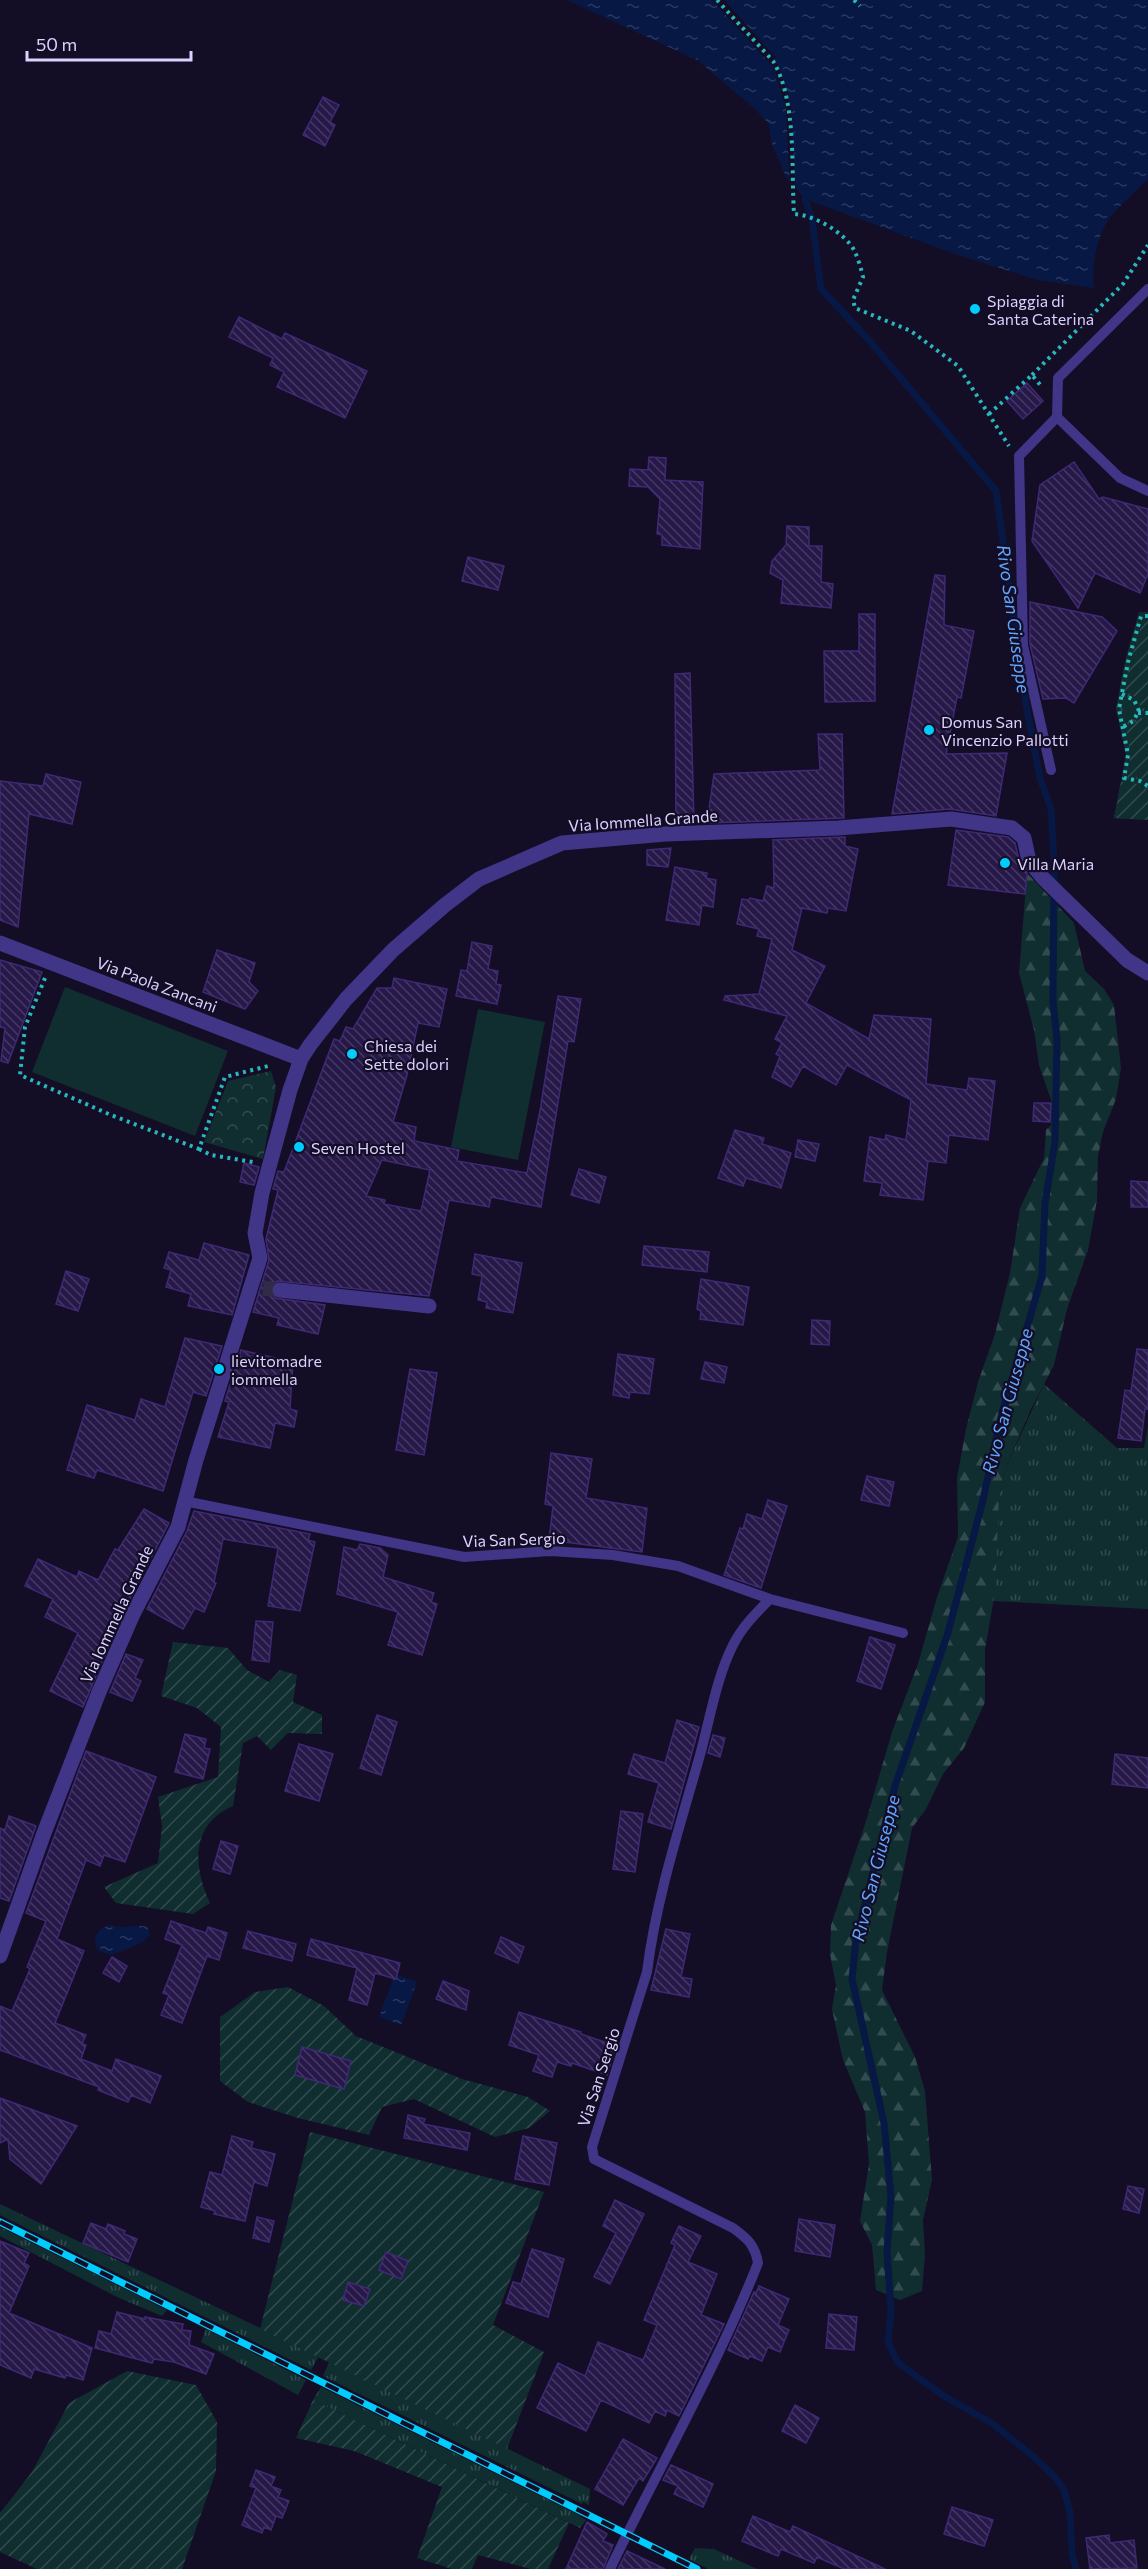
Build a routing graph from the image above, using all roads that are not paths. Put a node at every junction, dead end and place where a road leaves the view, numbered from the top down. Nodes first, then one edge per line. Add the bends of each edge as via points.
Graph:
1 (1148, 289) edge
2 (1057, 417) junction
3 (1148, 491) edge
4 (1051, 770) dead end
5 (0, 943) edge
6 (1148, 973) edge
7 (301, 1059) junction
8 (280, 1290) tunnel mouth
9 (429, 1306) dead end
10 (184, 1501) junction
11 (770, 1599) junction
12 (903, 1634) dead end
13 (4, 1932) edge
14 (0, 1956) edge
15 (610, 2569) edge

1 - 2 lane via 1058,378
2 - 3 lane via 1120,478
2 - 4 lane via 1019,456 1023,645
5 - 7 street, Via Paola Zancani
6 - 7 street, Via Iommella Grande via 1127,960 1086,922 1029,861 1024,838 1012,828 951,819 562,843 479,879 445,905 393,950 346,999
7 - 10 street, Via Iommella Grande via 262,1193 255,1233 260,1258 257,1285
8 - 9 street
10 - 11 lane, Via San Sergio via 464,1557 550,1551 613,1555 678,1566
10 - 13 street, Via Iommella Grande via 178,1527 133,1614 99,1692
11 - 12 lane, Via San Sergio
11 - 15 lane, Via San Sergio via 733,1645 720,1679 675,1845 647,1972 592,2147 594,2159 748,2238 758,2263 692,2411
13 - 14 street, Via Iommella Grande

